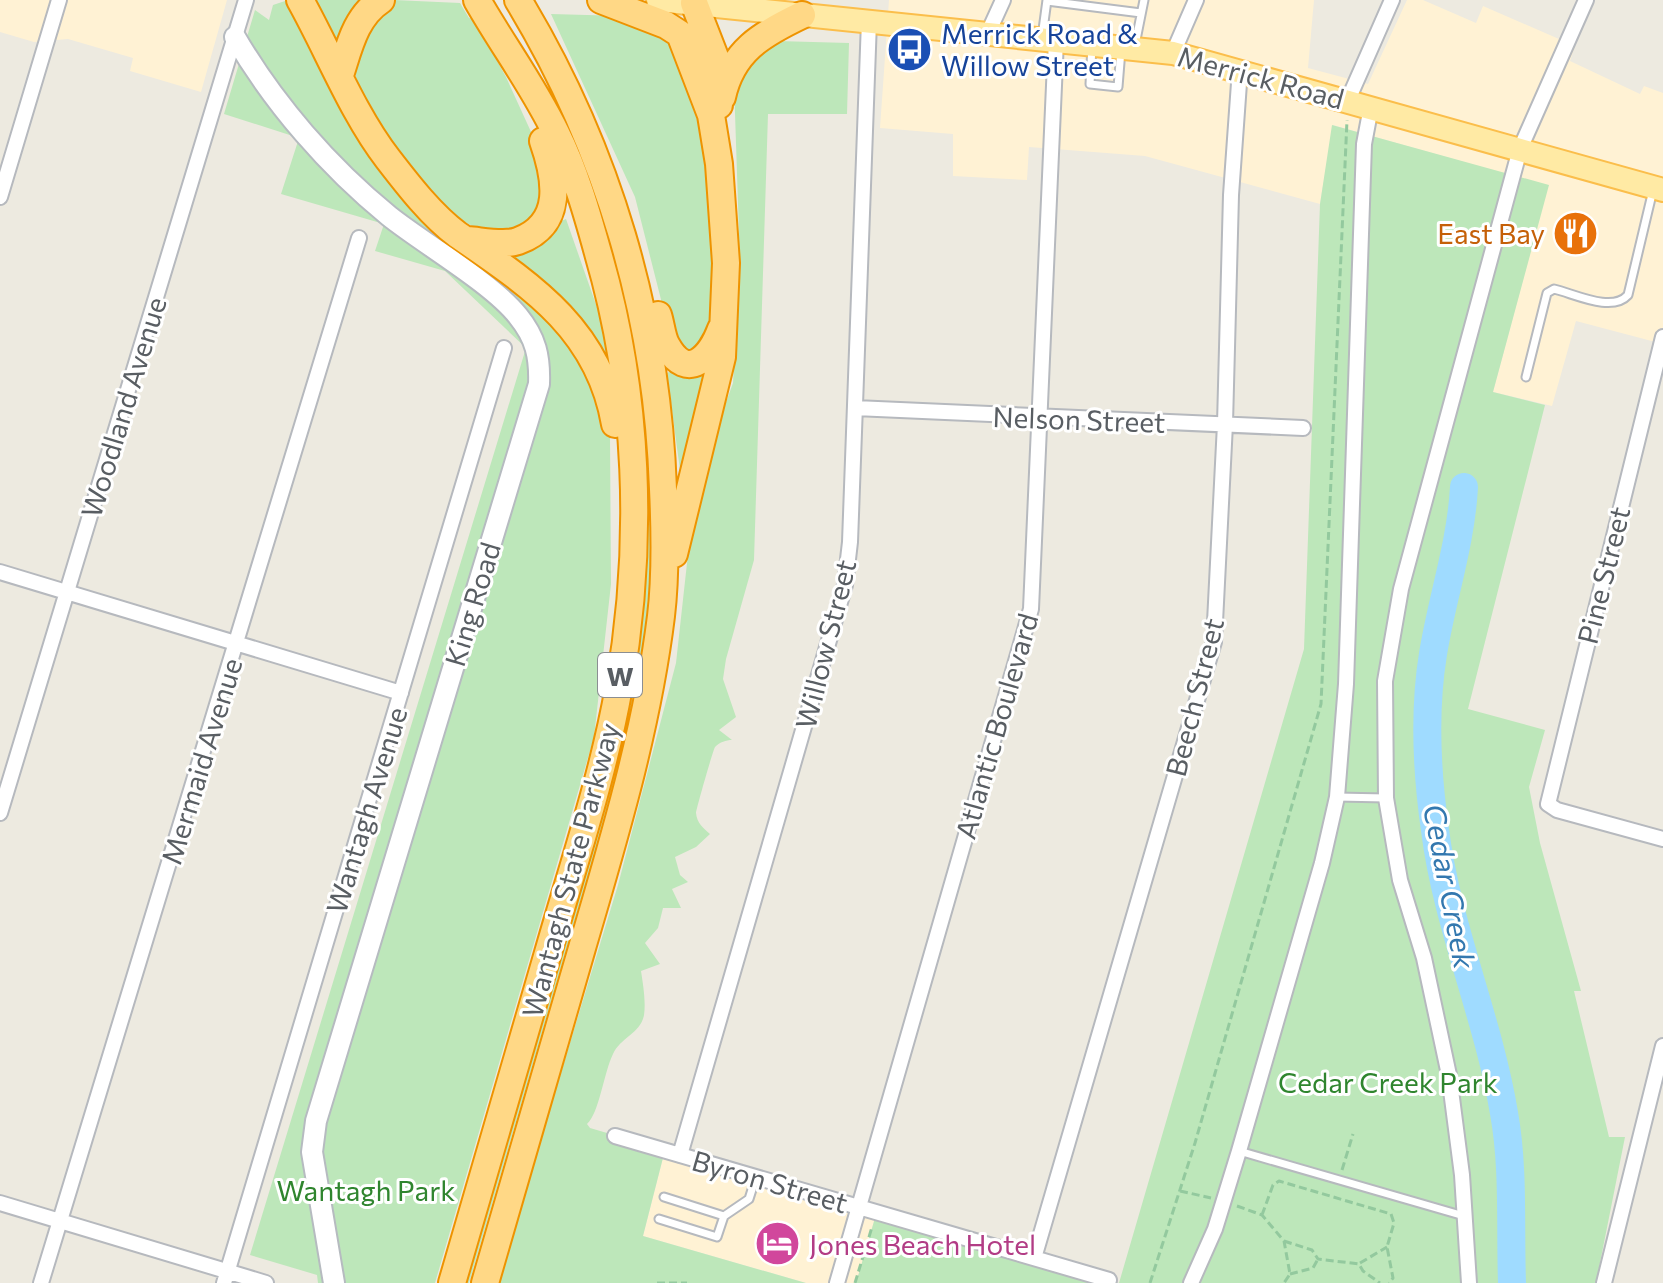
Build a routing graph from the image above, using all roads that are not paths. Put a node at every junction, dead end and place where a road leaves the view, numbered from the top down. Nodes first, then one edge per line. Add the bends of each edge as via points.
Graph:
1 (59, 0) edge
2 (246, 0) edge
3 (300, 0) edge
4 (381, 0) edge
5 (477, 0) edge
6 (518, 0) edge
7 (601, 0) edge
8 (658, 0) edge
9 (1003, 0) edge
10 (1047, 0) edge
11 (1144, 0) edge
12 (1392, 0) edge
13 (1586, 0) edge
14 (694, 1) edge
15 (1191, 1) edge
16 (806, 8) edge
17 (1141, 13) junction
18 (869, 21) junction
19 (988, 33) junction
20 (235, 37) junction
21 (1048, 39) junction
22 (1092, 44) junction
23 (1128, 48) junction
24 (1173, 53) junction
25 (515, 66) junction
26 (1240, 69) junction
27 (340, 75) junction
28 (1357, 103) junction
29 (720, 108) junction
30 (1520, 149) junction
31 (593, 152) junction
32 (719, 164) junction
33 (1658, 189) edge
34 (0, 197) edge
35 (359, 238) dead end
36 (468, 240) junction
37 (726, 315) junction
38 (1663, 337) edge
39 (504, 348) dead end
40 (1526, 377) dead end
41 (855, 408) junction
42 (1039, 419) junction
43 (1225, 424) junction
44 (1303, 428) dead end
45 (0, 572) edge
46 (68, 593) junction
47 (629, 612) junction
48 (661, 612) junction
49 (237, 644) junction
50 (401, 693) junction
51 (1337, 797) junction
52 (1386, 798) junction
53 (0, 813) edge
54 (1663, 839) edge
55 (1663, 1046) edge
56 (615, 1136) dead end
57 (1239, 1151) junction
58 (680, 1155) junction
59 (756, 1177) junction
60 (664, 1197) dead end
61 (0, 1203) edge
62 (860, 1207) junction
63 (724, 1216) junction
64 (1466, 1216) junction
65 (659, 1219) dead end
66 (60, 1221) junction
67 (1034, 1258) junction
68 (225, 1277) edge
69 (1109, 1280) dead end
70 (41, 1283) edge
71 (266, 1283) edge
72 (334, 1283) edge
73 (452, 1283) edge
74 (485, 1283) edge
75 (837, 1283) edge
76 (1191, 1283) edge
77 (1469, 1283) edge
78 (1604, 1283) edge

1 - 34 street
2 - 20 street, Woodland Avenue
3 - 27 highway
4 - 27 highway via 355,30
5 - 25 highway, Wantagh State Parkway / W
6 - 31 highway, Wantagh State Parkway / W via 546,46
7 - 32 highway via 680,34 711,115
8 - 14 main road, Merrick Road
9 - 19 street
10 - 17 lane
10 - 21 lane
11 - 17 lane
12 - 28 street
13 - 30 street
14 - 16 main road, Merrick Road
14 - 29 highway via 715,57
15 - 24 street
16 - 18 main road, Merrick Road
16 - 29 highway via 743,51 727,75
17 - 23 lane
18 - 19 main road, Merrick Road
18 - 41 street, Willow Street
19 - 21 main road, Merrick Road
20 - 46 street, Woodland Avenue
20 - 72 street, King Road via 311,140 387,214 516,313 533,336 540,359 539,384 316,1121 312,1152
21 - 22 main road, Merrick Road
21 - 42 street, Atlantic Boulevard
22 - 23 main road, Merrick Road
22 - 23 lane via 1090,84 1118,87
23 - 24 main road, Merrick Road
24 - 26 main road, Merrick Road
25 - 36 highway via 553,168 556,194 549,216 535,232 515,242
25 - 47 highway, Wantagh State Parkway / W via 556,133 584,202 623,362 632,449
26 - 28 main road, Merrick Road
26 - 43 street, Beech Street
27 - 36 highway via 386,157 426,204
28 - 30 main road, Merrick Road
28 - 51 street via 1364,144 1346,684
29 - 32 highway
30 - 33 main road, Merrick Road
30 - 52 street via 1401,589 1385,681
31 - 37 highway via 667,346 680,360 701,363 715,346
31 - 48 highway, Wantagh State Parkway / W via 635,276 652,357 665,524
32 - 37 highway
33 - 40 lane via 1628,295 1610,303 1554,289 1547,293
35 - 49 street, Mermaid Avenue
36 - 47 highway via 545,299 593,356 614,422
37 - 48 highway via 716,393
38 - 54 street, Pine Street via 1548,804
39 - 50 street, Wantagh Avenue
41 - 42 street, Nelson Street
41 - 58 street, Willow Street via 845,585
42 - 43 street, Nelson Street
42 - 62 street, Atlantic Boulevard via 1031,609
43 - 44 street, Nelson Street
43 - 67 street, Beech Street via 1214,642
45 - 46 street
46 - 49 street
46 - 53 street, Woodland Avenue
47 - 73 highway, Wantagh State Parkway / W via 599,778
48 - 74 highway, Wantagh State Parkway / W via 630,785
49 - 50 street
49 - 66 street, Mermaid Avenue
50 - 68 street, Wantagh Avenue
51 - 52 lane
51 - 57 street
52 - 64 street via 1400,880 1446,1060
55 - 78 street
56 - 58 street, Byron Street
57 - 64 lane
57 - 76 street via 1211,1240
58 - 59 street, Byron Street
59 - 62 street, Byron Street
59 - 63 lane via 749,1199
60 - 63 lane
61 - 66 street
62 - 67 street, Byron Street
62 - 75 street, Atlantic Boulevard
63 - 65 lane via 717,1237
64 - 77 street
66 - 68 street
66 - 70 street, Mermaid Avenue
67 - 69 street, Byron Street
68 - 71 street

